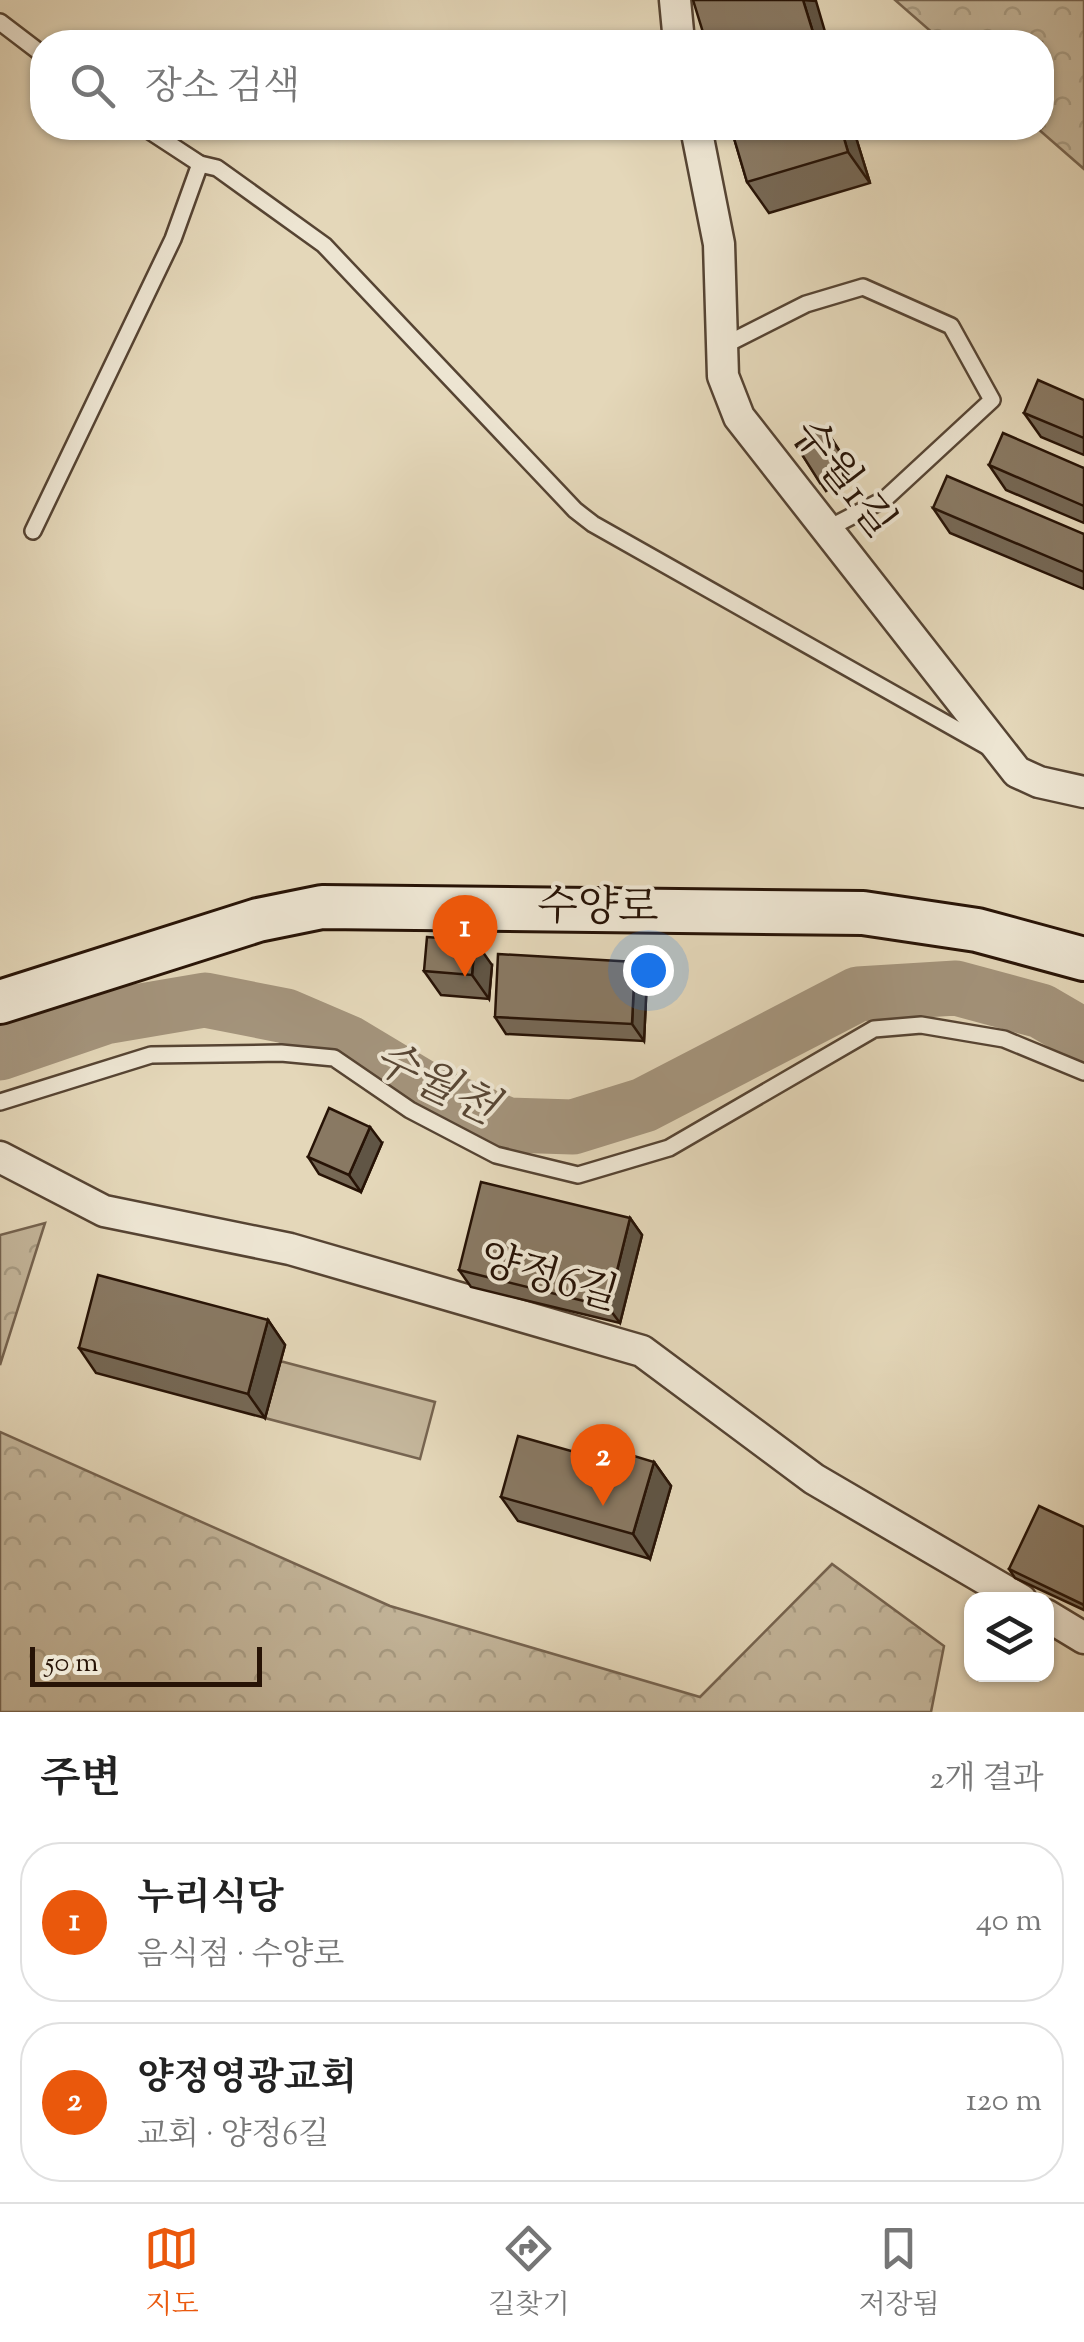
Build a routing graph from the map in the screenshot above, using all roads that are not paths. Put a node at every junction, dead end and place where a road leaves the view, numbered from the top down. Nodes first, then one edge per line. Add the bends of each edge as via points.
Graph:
1 (675, 0) edge
2 (0, 22) edge
3 (679, 30) edge
4 (30, 45) edge
5 (163, 140) edge
6 (698, 140) edge
7 (200, 164) junction
8 (721, 346) junction
9 (827, 529) junction
10 (33, 530) dead end
11 (1003, 756) junction
12 (1084, 792) edge
13 (1084, 959) edge
14 (0, 1002) edge
15 (1084, 1072) edge
16 (0, 1102) edge
17 (0, 1157) edge
18 (1006, 1592) edge
19 (1054, 1620) edge
20 (1084, 1638) edge

1 - 3 street
2 - 4 lane
5 - 7 lane
6 - 8 street, 수월1길 via 720,244
7 - 10 lane via 173,239
7 - 11 lane via 217,168 324,245 593,524
8 - 9 street, 수월1길 via 723,376 740,417
8 - 9 lane via 806,304 863,286 951,326 992,400 884,499
9 - 11 street, 수월1길
11 - 12 street, 수월1길 via 1016,772
13 - 14 street, 수양로 via 977,930 863,913 322,907 258,920
15 - 16 lane via 1004,1040 921,1024 874,1028 669,1148 578,1175 496,1155 410,1110 334,1058 281,1052 152,1055
17 - 18 street, 양정6길 via 104,1211 290,1250 642,1351 814,1480
19 - 20 street

